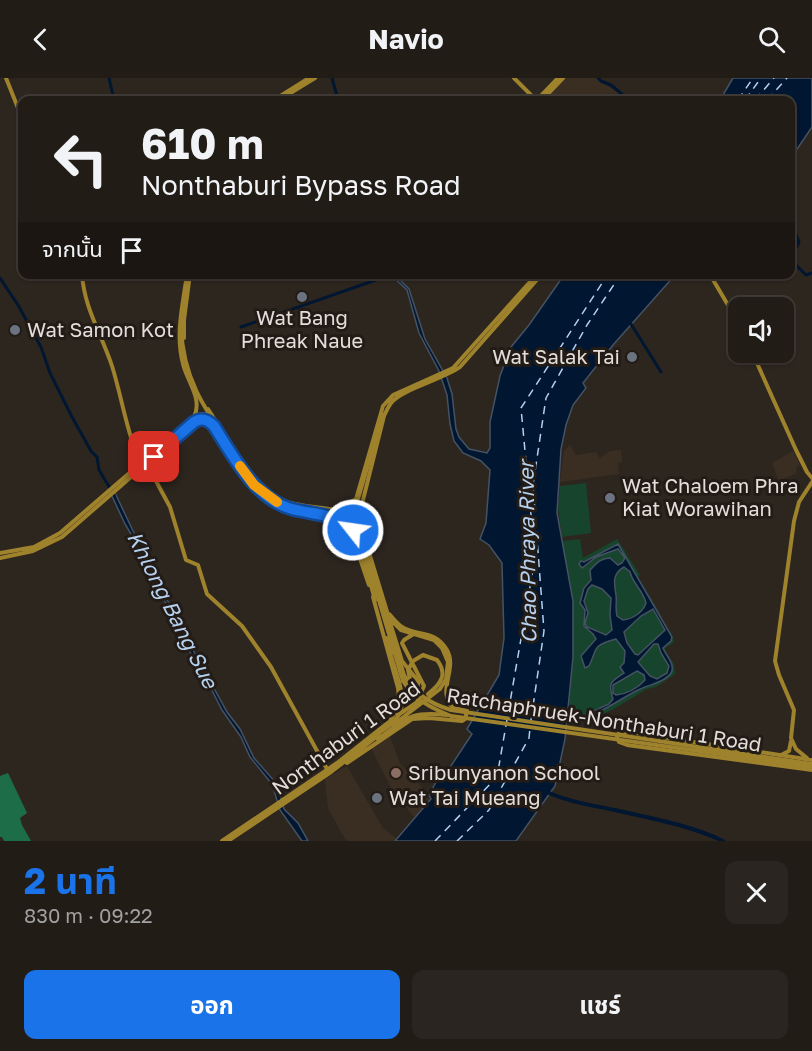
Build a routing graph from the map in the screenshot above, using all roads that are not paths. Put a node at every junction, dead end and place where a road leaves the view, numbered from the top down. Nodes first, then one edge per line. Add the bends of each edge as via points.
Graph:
1 (6, 78) edge
2 (309, 78) edge
3 (315, 78) edge
4 (514, 78) edge
5 (558, 78) edge
6 (562, 78) edge
7 (280, 96) edge
8 (286, 96) edge
9 (533, 96) edge
10 (541, 96) edge
11 (546, 96) edge
12 (18, 108) edge
13 (82, 279) edge
14 (188, 279) edge
15 (188, 279) edge
16 (533, 279) edge
17 (538, 279) edge
18 (712, 279) edge
19 (728, 306) edge
20 (181, 316) junction
21 (757, 363) edge
22 (447, 374) junction
23 (439, 377) junction
24 (405, 390) junction
25 (204, 402) junction
26 (198, 404) junction
27 (212, 416) junction
28 (203, 417) junction
29 (193, 418) junction
30 (382, 422) junction
31 (142, 465) junction
32 (812, 480) edge
33 (254, 485) junction
34 (269, 495) junction
35 (356, 496) junction
36 (362, 499) junction
37 (307, 511) junction
38 (339, 511) junction
39 (353, 516) junction
40 (334, 521) junction
41 (360, 523) junction
42 (362, 536) junction
43 (353, 538) junction
44 (1, 555) edge
45 (370, 555) junction
46 (361, 558) junction
47 (389, 616) junction
48 (414, 634) junction
49 (390, 652) junction
50 (403, 681) junction
51 (398, 688) junction
52 (413, 688) junction
53 (417, 702) junction
54 (451, 716) junction
55 (390, 721) junction
56 (793, 725) junction
57 (791, 738) junction
58 (368, 742) junction
59 (649, 742) junction
60 (801, 753) junction
61 (780, 755) junction
62 (786, 757) junction
63 (797, 758) junction
64 (337, 763) junction
65 (811, 763) edge
66 (784, 766) junction
67 (797, 768) junction
68 (329, 771) junction
69 (275, 807) junction
70 (222, 841) edge
71 (228, 841) edge

1 - 12 main road
2 - 7 main road
3 - 8 main road
4 - 9 main road
5 - 10 main road
6 - 11 main road
13 - 31 main road via 87,305 111,364
14 - 20 main road
15 - 25 main road via 185,350 192,380
16 - 22 main road, Nonthaburi 1 Road
17 - 22 main road, Nonthaburi 1 Road via 460,367
18 - 19 main road
20 - 26 main road via 182,362
20 - 34 main road, bridge via 183,354 199,399
21 - 32 main road
22 - 23 main road, Nonthaburi 1 Road
23 - 24 main road, Nonthaburi 1 Road
23 - 30 main road, Nonthaburi 1 Road via 396,398
24 - 30 main road via 389,401
24 - 35 main road, Nonthaburi 1 Road via 393,395 383,406
25 - 26 main road via 203,408
25 - 27 main road
26 - 29 main road
27 - 28 main road
27 - 34 main road
28 - 29 main road
28 - 31 main road
28 - 33 main road via 214,426
29 - 31 main road
30 - 36 main road, Nonthaburi 1 Road
30 - 42 main road, bridge via 357,509
30 - 49 main road, bridge via 355,509 354,524
31 - 44 main road via 60,533 24,552
31 - 68 main road via 170,507 185,558 198,565 209,596 240,623 271,667
32 - 56 main road via 796,514 776,661 794,710
33 - 34 main road
33 - 40 main road via 283,508
34 - 37 main road via 284,506
34 - 38 main road via 291,504
35 - 38 main road via 347,508
35 - 39 main road, Nonthaburi 1 Road
36 - 39 main road, Nonthaburi 1 Road
36 - 41 main road, Nonthaburi 1 Road
37 - 42 main road, bridge via 337,515
37 - 50 main road, bridge via 341,520 359,539
38 - 39 main road
38 - 40 main road via 341,516
39 - 40 main road via 344,524
39 - 41 main road
39 - 43 main road, Nonthaburi 1 Road
40 - 43 main road
41 - 45 main road, Nonthaburi 1 Road
42 - 52 main road, bridge via 401,666
43 - 46 main road, Nonthaburi 1 Road
45 - 46 main road via 365,553
45 - 47 main road, Nonthaburi 1 Road
46 - 51 main road, Nonthaburi 1 Road
47 - 48 main road, Nonthaburi 1 Road via 400,630
47 - 51 main road via 402,661 418,681 415,693 409,697
47 - 68 main road via 403,628 429,634 442,643 451,662 446,698 453,708 467,711 465,719 412,719
48 - 53 main road via 402,643 424,686
48 - 58 main road, Nonthaburi 1 Road via 428,637 442,648 448,662 446,679 435,693
49 - 50 main road, bridge
49 - 58 main road, bridge via 402,697 400,713
50 - 54 main road, Ratchaphruek-Nonthaburi 1 Road, bridge via 428,706
51 - 55 main road, Nonthaburi 1 Road via 398,705
52 - 53 main road, bridge via 408,676 410,664 420,656 434,658 443,675 439,684
52 - 59 main road, Ratchaphruek-Nonthaburi 1 Road, bridge via 430,702 459,711
53 - 55 main road
54 - 58 main road, bridge via 409,716
54 - 59 main road, Ratchaphruek-Nonthaburi 1 Road, bridge
55 - 64 main road, Nonthaburi 1 Road
56 - 57 main road
56 - 65 main road via 795,743
57 - 60 main road
57 - 61 main road via 789,751
58 - 64 main road
58 - 68 main road, Nonthaburi 1 Road
59 - 62 main road, bridge
59 - 65 main road, Ratchaphruek-Nonthaburi 1 Road, bridge
59 - 66 main road, bridge
60 - 63 main road
60 - 65 main road
61 - 62 main road, Ratchaphruek-Nonthaburi 1 Road
61 - 66 main road, Ratchaphruek-Nonthaburi 1 Road via 628,732 617,737 627,745
62 - 63 main road, Ratchaphruek-Nonthaburi 1 Road
63 - 65 main road, Ratchaphruek-Nonthaburi 1 Road
63 - 67 main road
64 - 68 main road, Nonthaburi 1 Road
65 - 67 main road, Ratchaphruek-Nonthaburi 1 Road
65 - 67 main road
66 - 67 main road, Ratchaphruek-Nonthaburi 1 Road
68 - 69 main road, Nonthaburi 1 Road
69 - 70 main road, Nonthaburi 1 Road
69 - 71 main road, Nonthaburi 1 Road

